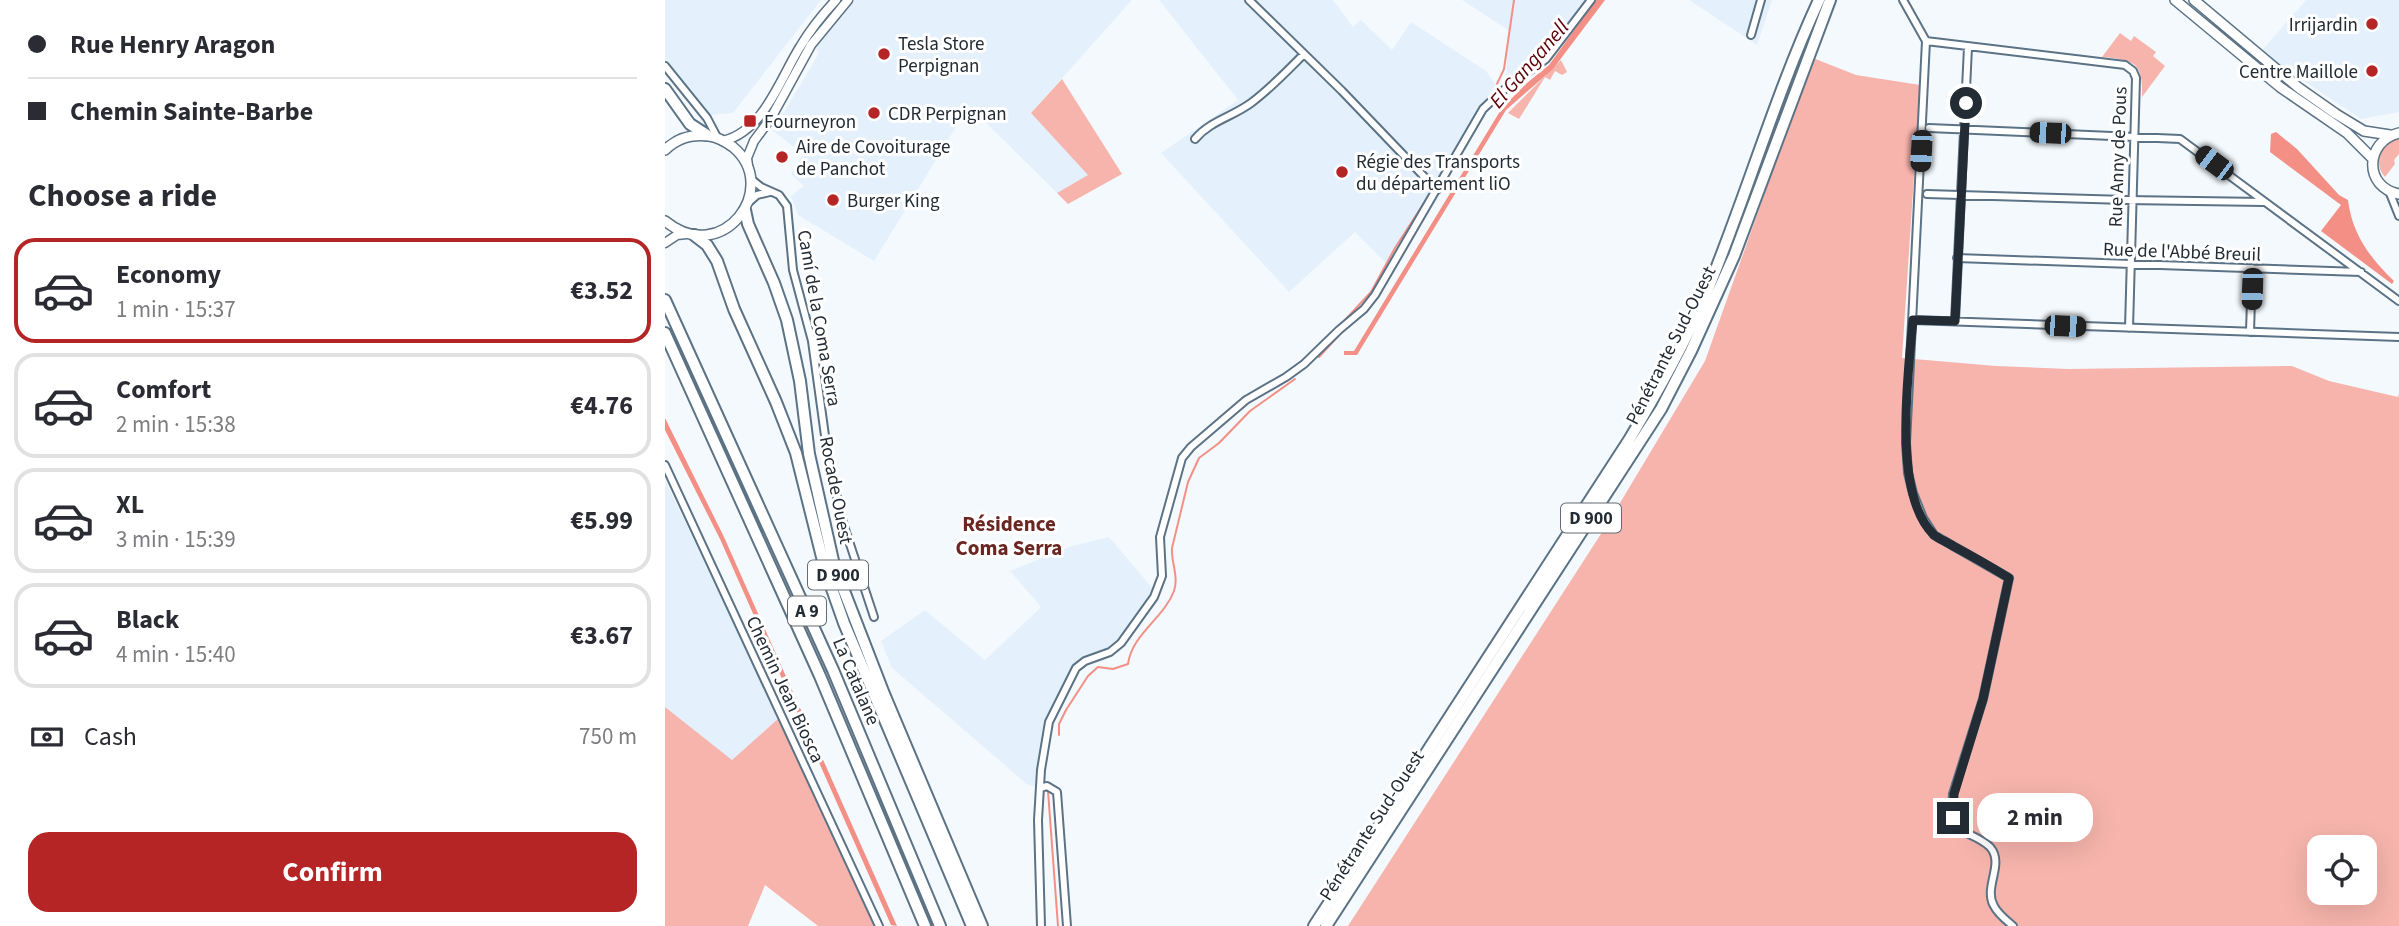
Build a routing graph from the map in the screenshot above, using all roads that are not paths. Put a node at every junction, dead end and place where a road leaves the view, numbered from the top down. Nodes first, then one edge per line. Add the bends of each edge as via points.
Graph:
1 (836, 0) edge
2 (848, 0) edge
3 (1249, 0) edge
4 (1591, 0) edge
5 (1761, 0) edge
6 (1813, 0) edge
7 (1819, 0) edge
8 (1830, 0) edge
9 (1836, 0) edge
10 (1903, 0) edge
11 (2175, 0) edge
12 (2194, 0) edge
13 (1807, 27) junction
14 (1751, 36) dead end
15 (1926, 41) junction
16 (1968, 47) junction
17 (1810, 50) junction
18 (1304, 54) junction
19 (665, 66) edge
20 (665, 89) edge
21 (1929, 128) dead end
22 (1964, 130) junction
23 (2395, 133) edge
24 (2135, 136) junction
25 (716, 138) junction
26 (1195, 139) dead end
27 (665, 150) edge
28 (2372, 158) junction
29 (749, 176) junction
30 (1437, 190) junction
31 (2389, 191) junction
32 (773, 192) junction
33 (1927, 194) dead end
34 (1961, 194) junction
35 (2399, 194) edge
36 (2131, 201) junction
37 (2265, 202) junction
38 (746, 206) junction
39 (2399, 216) edge
40 (665, 221) edge
41 (690, 235) junction
42 (665, 243) edge
43 (1957, 258) junction
44 (2130, 265) junction
45 (2252, 268) junction
46 (2363, 272) junction
47 (665, 300) edge
48 (2399, 301) edge
49 (1913, 320) junction
50 (1955, 321) junction
51 (2129, 328) junction
52 (2250, 332) junction
53 (665, 333) edge
54 (2399, 337) edge
55 (665, 465) edge
56 (874, 617) dead end
57 (1039, 788) junction
58 (879, 926) edge
59 (925, 926) edge
60 (940, 926) edge
61 (972, 926) edge
62 (982, 926) edge
63 (1041, 926) edge
64 (1067, 926) edge
65 (1314, 926) edge
66 (1326, 926) edge
67 (2013, 926) edge

1 - 25 main road via 810,31 753,123 743,133
2 - 29 main road via 811,44 754,141 747,158
3 - 18 street
4 - 30 street via 1546,59 1483,109
5 - 14 street
6 - 13 highway
7 - 13 highway
8 - 17 highway, Pénétrante Sud-Ouest / D 900
9 - 17 highway
10 - 15 street
11 - 28 main road via 2280,87 2347,133
12 - 23 main road via 2336,114 2364,131
13 - 65 highway via 1707,291 1676,360 1629,440
15 - 16 street, Rue Anny de Pous
15 - 49 street
16 - 22 street
16 - 24 street, Rue Anny de Pous via 2125,65 2136,78
17 - 66 highway, Pénétrante Sud-Ouest / D 900 via 1734,256 1661,409
18 - 26 street via 1249,104 1204,128
18 - 30 street
19 - 25 street via 711,124
20 - 25 highway via 690,124
21 - 22 street
22 - 24 street
22 - 34 street
23 - 28 main road via 2377,147
24 - 36 street, Rue Anny de Pous
24 - 37 street via 2180,138
25 - 27 main road via 686,137
25 - 29 main road via 743,158
28 - 31 main road via 2374,175
29 - 32 street
29 - 38 main road
30 - 57 street via 1364,309 1304,364 1246,400 1182,458 1160,537 1162,576 1154,597 1121,643 1076,668 1049,722
31 - 35 main road
31 - 39 street
32 - 38 street via 762,192
32 - 56 street, Camí de la Coma Serra via 787,206 829,465
33 - 34 street
34 - 36 street
34 - 43 street
36 - 37 street
36 - 44 street, Rue Anny de Pous
37 - 46 street
38 - 41 main road via 727,229
38 - 62 highway, Rocade Ouest / D 900 via 748,225 787,320 809,454 834,565
40 - 41 main road
41 - 42 main road via 677,235
41 - 61 highway, Rocade Ouest / D 900 via 707,245 717,261 776,402 796,453 844,624
43 - 44 street, Rue de l'Abbé Breuil
43 - 50 street
44 - 45 street, Rue de l'Abbé Breuil
44 - 51 street, Rue Anny de Pous
45 - 46 street, Rue de l'Abbé Breuil
45 - 52 street
46 - 48 street
47 - 60 highway, La Catalane / A 9 via 828,658
49 - 50 street
49 - 67 street via 1906,443 1913,493 1934,535 2009,578 1983,699 1952,808 1956,827 1993,851 1993,904
50 - 51 street
51 - 52 street
52 - 54 street
53 - 59 highway, La Catalane / A 9 via 814,664
55 - 58 street, Chemin Jean Biosca
57 - 63 street
57 - 64 street via 1047,786 1057,792

